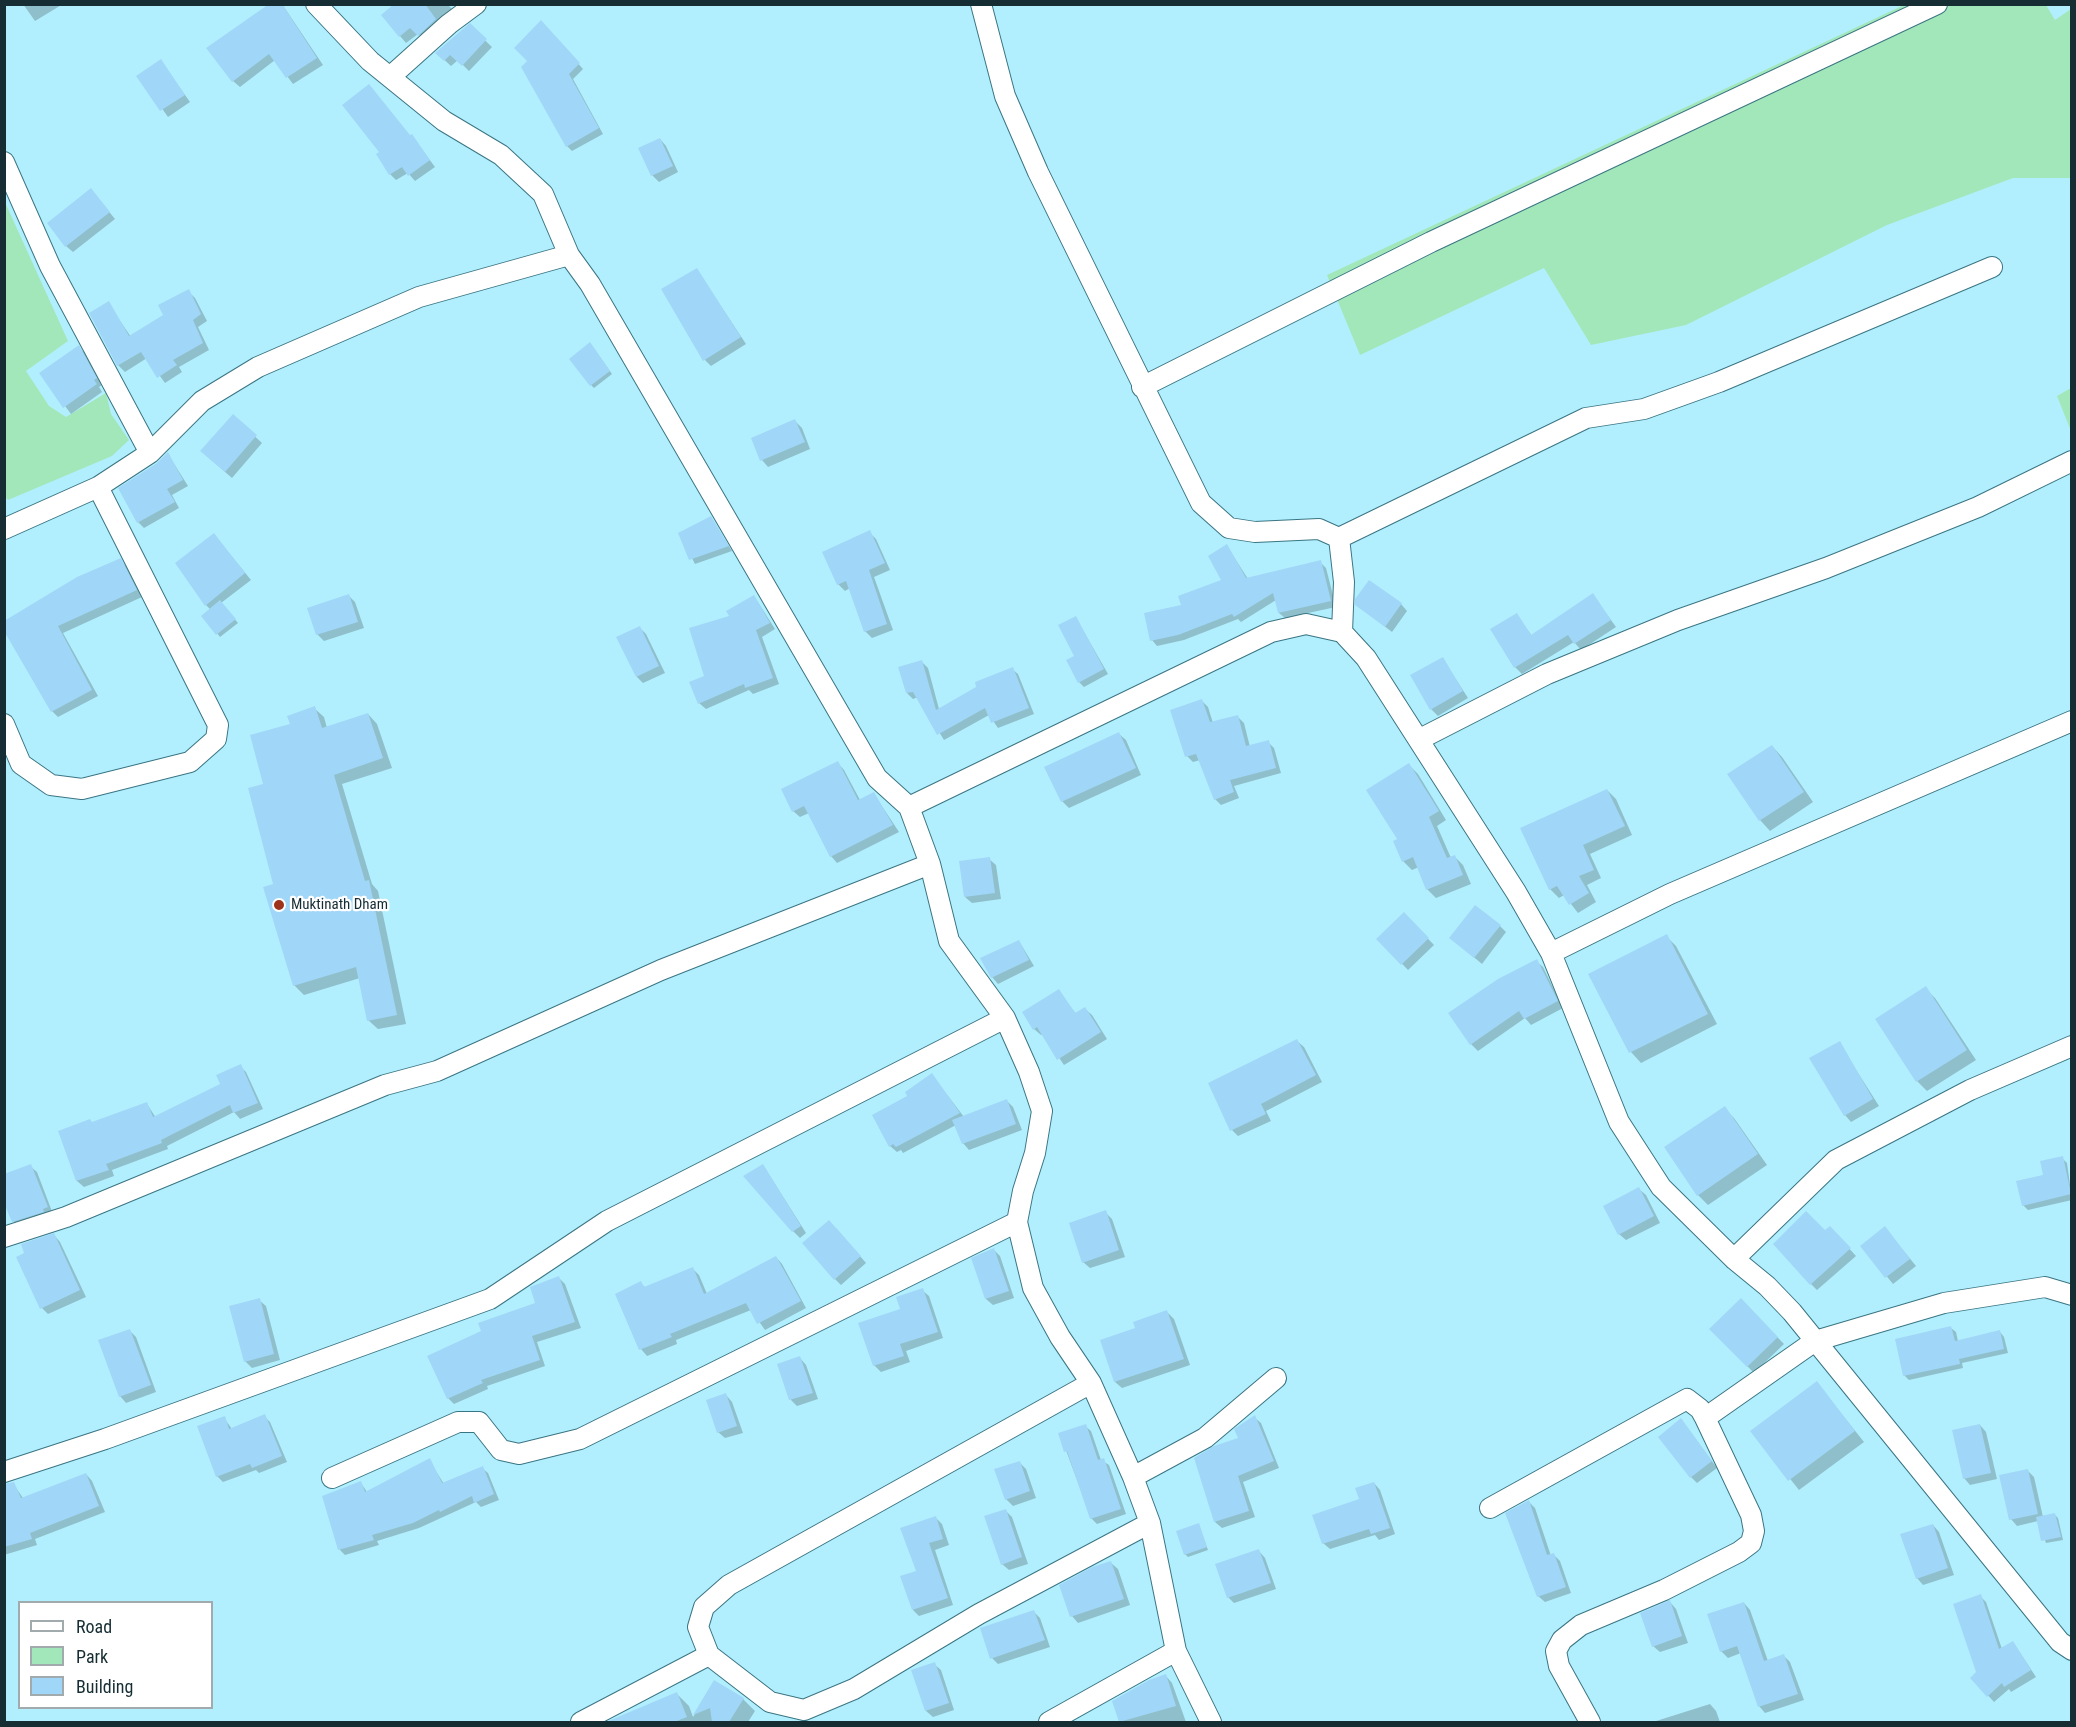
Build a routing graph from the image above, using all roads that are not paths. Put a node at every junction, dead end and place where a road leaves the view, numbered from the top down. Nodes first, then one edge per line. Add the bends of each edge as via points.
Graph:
1 (316, 4) edge
2 (476, 4) edge
3 (981, 4) edge
4 (1937, 4) edge
5 (390, 77) junction
6 (4, 162) edge
7 (569, 255) junction
8 (1992, 267) dead end
9 (1142, 387) junction
10 (150, 453) junction
11 (2072, 461) edge
12 (98, 488) junction
13 (4, 530) edge
14 (1339, 538) junction
15 (1341, 632) junction
16 (2072, 721) edge
17 (4, 724) edge
18 (1420, 739) junction
19 (909, 807) junction
20 (930, 864) junction
21 (1551, 953) junction
22 (1005, 1018) junction
23 (2072, 1046) edge
24 (1017, 1222) junction
25 (4, 1237) edge
26 (1734, 1259) junction
27 (2072, 1294) edge
28 (1815, 1341) junction
29 (1276, 1378) dead end
30 (1091, 1383) junction
31 (1705, 1418) junction
32 (4, 1472) edge
33 (1133, 1477) junction
34 (332, 1478) dead end
35 (1490, 1508) dead end
36 (1150, 1523) junction
37 (2072, 1650) edge
38 (1176, 1651) junction
39 (709, 1655) junction
40 (581, 1722) edge
41 (1049, 1722) edge
42 (1211, 1722) edge
43 (1590, 1722) edge

1 - 5 street
2 - 5 street
3 - 9 street via 1005,96
4 - 9 street via 1431,242
5 - 7 street via 444,121 501,155 543,194
6 - 10 street via 50,266
7 - 10 street via 419,297 258,367 202,401
7 - 19 street via 590,284 877,778
8 - 14 street via 1719,382 1644,409 1586,418
9 - 14 street via 1201,503 1229,528 1255,532 1319,529
10 - 12 street
11 - 18 street via 1978,507 1826,568 1678,620 1547,674
12 - 13 street
12 - 17 street via 218,725 216,739 190,762 82,789 51,785 21,764
14 - 15 street via 1344,582
15 - 18 street via 1366,658
15 - 19 street via 1306,624 1271,632
16 - 21 street via 1670,894
18 - 21 street
19 - 20 street
20 - 22 street via 949,941
20 - 25 street via 661,970 437,1071 385,1085 66,1217
21 - 26 street via 1619,1122 1661,1187
22 - 24 street via 1042,1112
22 - 32 street via 607,1221 490,1299
23 - 26 street via 1970,1090 1836,1160
24 - 30 street via 1034,1288
24 - 34 street via 580,1440 519,1454 501,1450 479,1422 458,1422
26 - 28 street via 1767,1286
27 - 28 street via 2045,1287 1944,1304
28 - 31 street
28 - 37 street via 2060,1642
29 - 33 street via 1204,1438
30 - 33 street
30 - 39 street via 729,1586 704,1607 698,1627
31 - 35 street via 1687,1400
31 - 43 street via 1751,1515 1751,1543 1664,1590 1581,1625 1562,1640 1557,1651 1559,1666
33 - 36 street
36 - 38 street
36 - 39 street via 979,1614 854,1689 804,1710 770,1702
38 - 41 street
38 - 42 street
39 - 40 street

